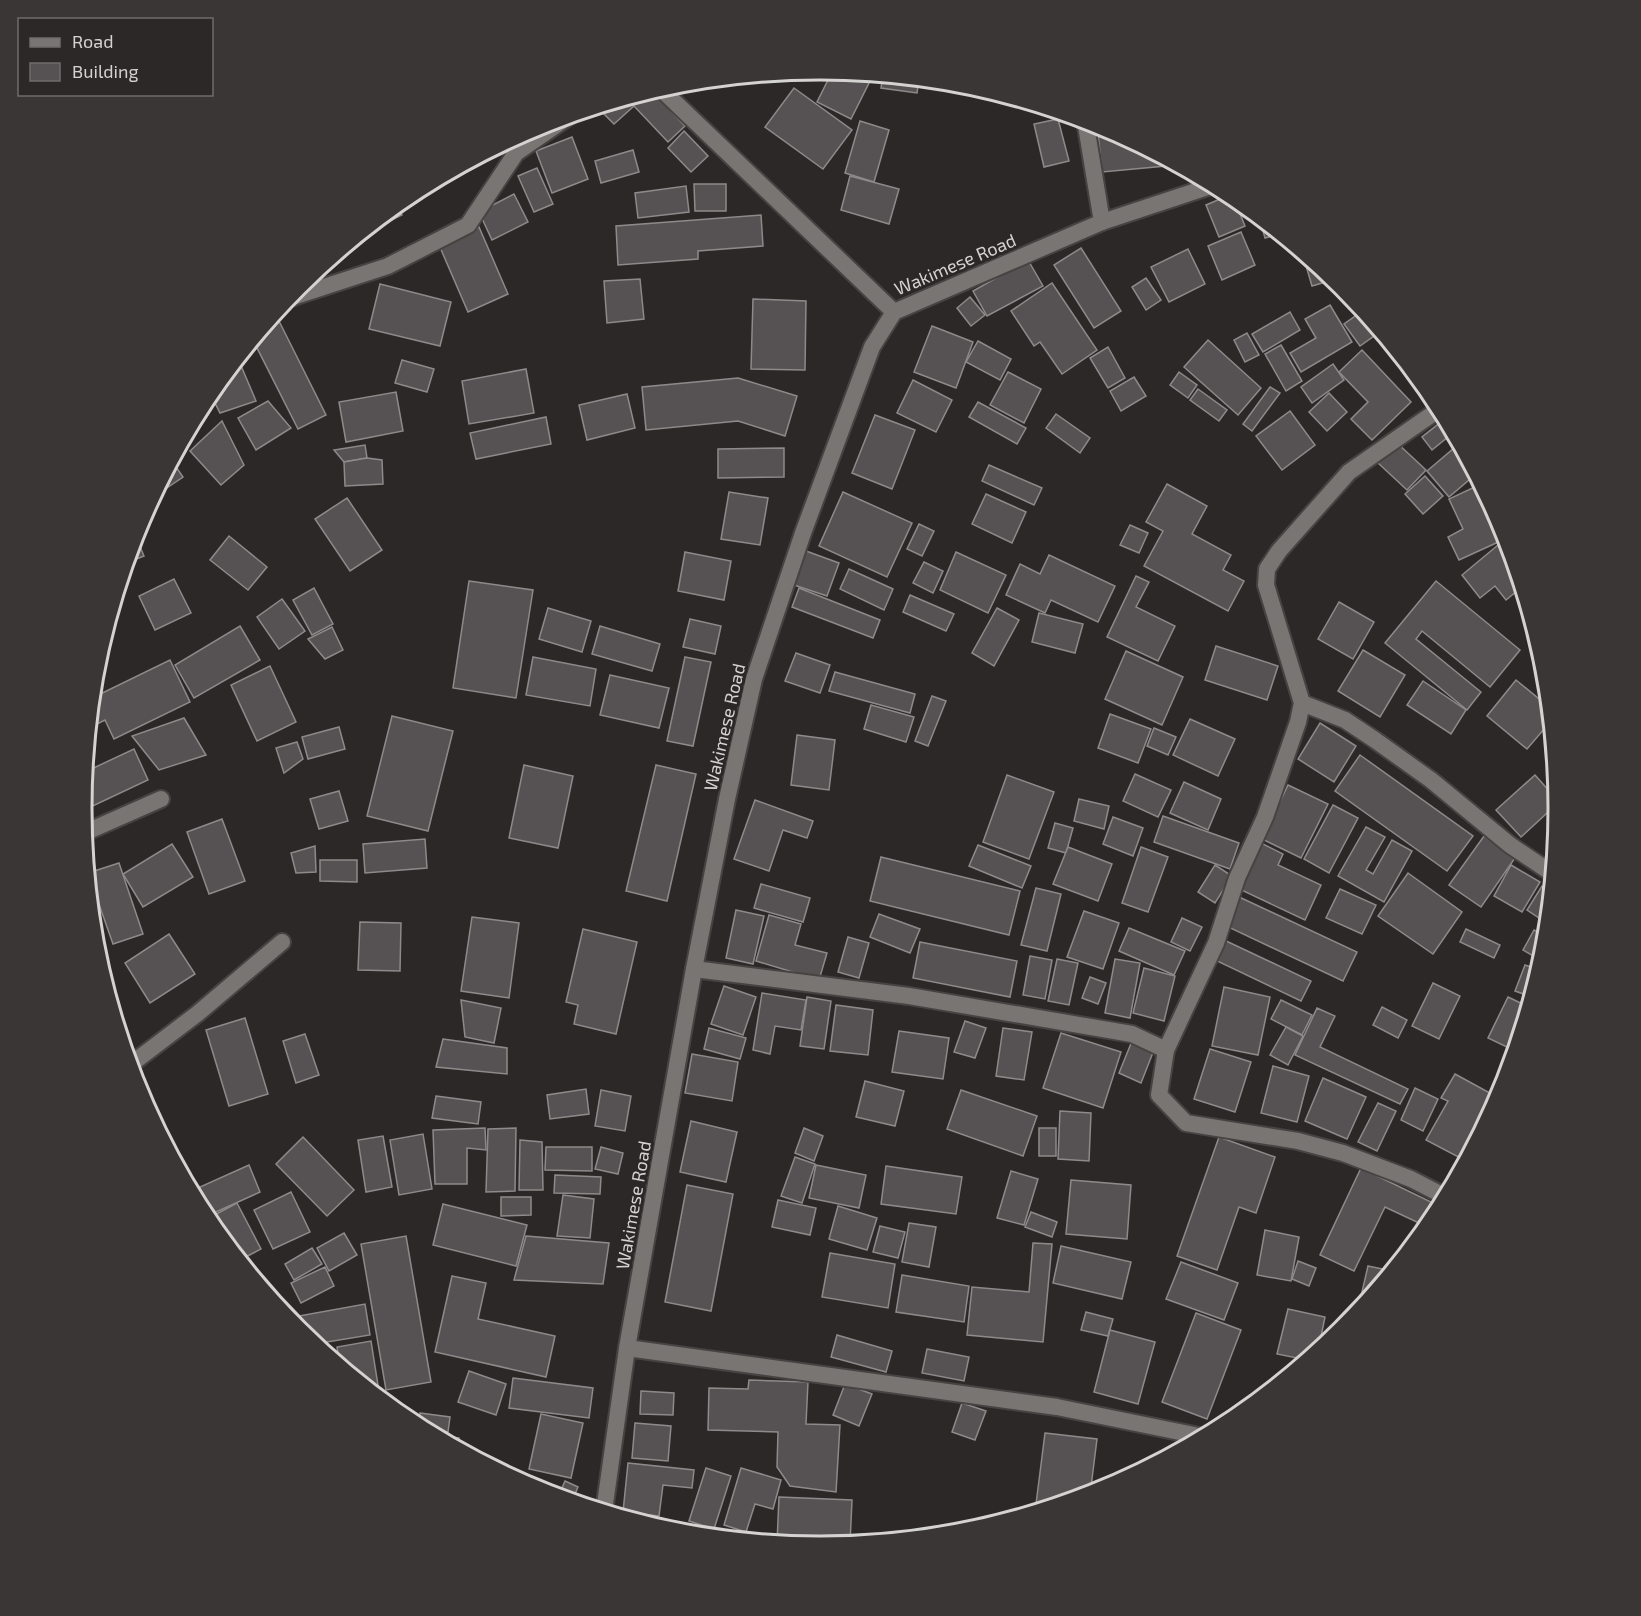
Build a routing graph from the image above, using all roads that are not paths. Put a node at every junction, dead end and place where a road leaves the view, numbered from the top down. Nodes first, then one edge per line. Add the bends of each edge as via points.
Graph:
1 (668, 95) edge
2 (1087, 130) edge
3 (543, 135) edge
4 (1202, 188) edge
5 (1102, 222) junction
6 (305, 293) edge
7 (894, 312) junction
8 (1433, 414) edge
9 (1302, 702) junction
10 (161, 799) dead end
11 (93, 829) edge
12 (1546, 869) edge
13 (282, 942) dead end
14 (694, 969) junction
15 (1166, 1050) junction
16 (137, 1060) edge
17 (1438, 1193) edge
18 (627, 1348) junction
19 (1192, 1435) edge
20 (605, 1504) edge

1 - 7 street
2 - 5 street
3 - 6 street via 516,153 468,225 388,266
4 - 5 street, Wakimese Road
5 - 7 street, Wakimese Road
7 - 14 street, Wakimese Road via 872,347 754,679
8 - 9 street via 1349,472 1267,569 1266,585
9 - 12 street via 1345,720 1375,740
9 - 15 street via 1265,817 1237,878 1215,943
10 - 11 street
13 - 16 street
14 - 15 street via 909,996 1132,1034
14 - 18 street, Wakimese Road
15 - 17 street via 1159,1095 1186,1122 1298,1141 1343,1153
18 - 19 street via 1057,1407
18 - 20 street, Wakimese Road

